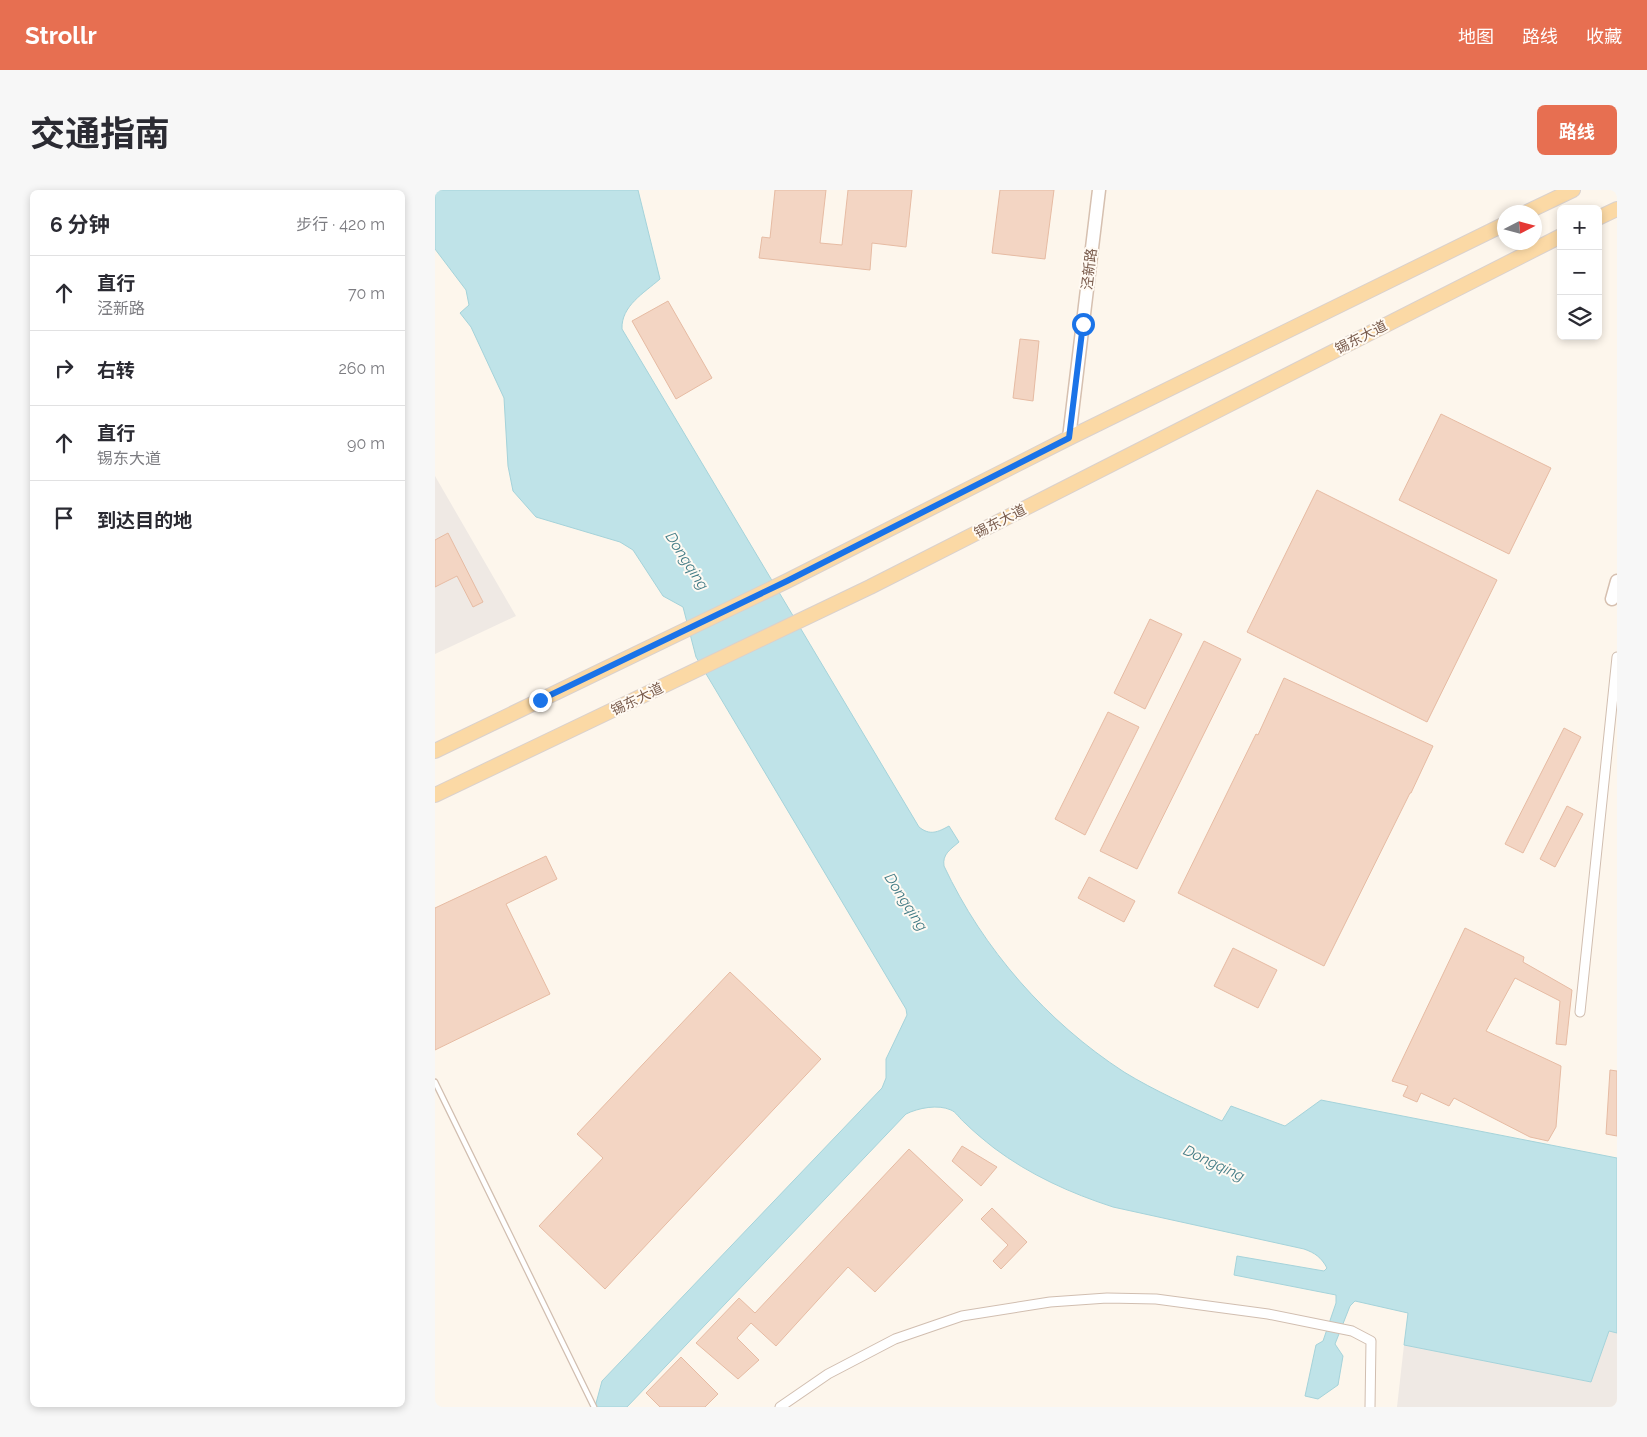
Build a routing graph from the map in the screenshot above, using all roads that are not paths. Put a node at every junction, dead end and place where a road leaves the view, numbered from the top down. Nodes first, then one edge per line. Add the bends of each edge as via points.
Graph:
1 (1099, 190) edge
2 (1573, 190) edge
3 (1542, 205) edge
4 (1617, 209) edge
5 (1602, 216) edge
6 (1497, 228) edge
7 (1557, 238) edge
8 (1069, 438) junction
9 (1617, 581) edge
10 (1615, 603) edge
11 (1617, 657) edge
12 (435, 751) edge
13 (435, 795) edge
14 (1580, 1012) dead end
15 (435, 1082) edge
16 (593, 1407) edge
17 (781, 1407) edge
18 (1370, 1407) edge

1 - 8 street, 泾新路
2 - 3 main road
4 - 5 main road
6 - 8 main road
7 - 13 main road, 锡东大道 via 879,582
8 - 12 main road via 787,581
9 - 10 street
11 - 14 street
15 - 16 lane
17 - 18 street via 828,1374 895,1339 962,1316 1050,1302 1107,1298 1156,1299 1267,1314 1352,1331 1371,1341

